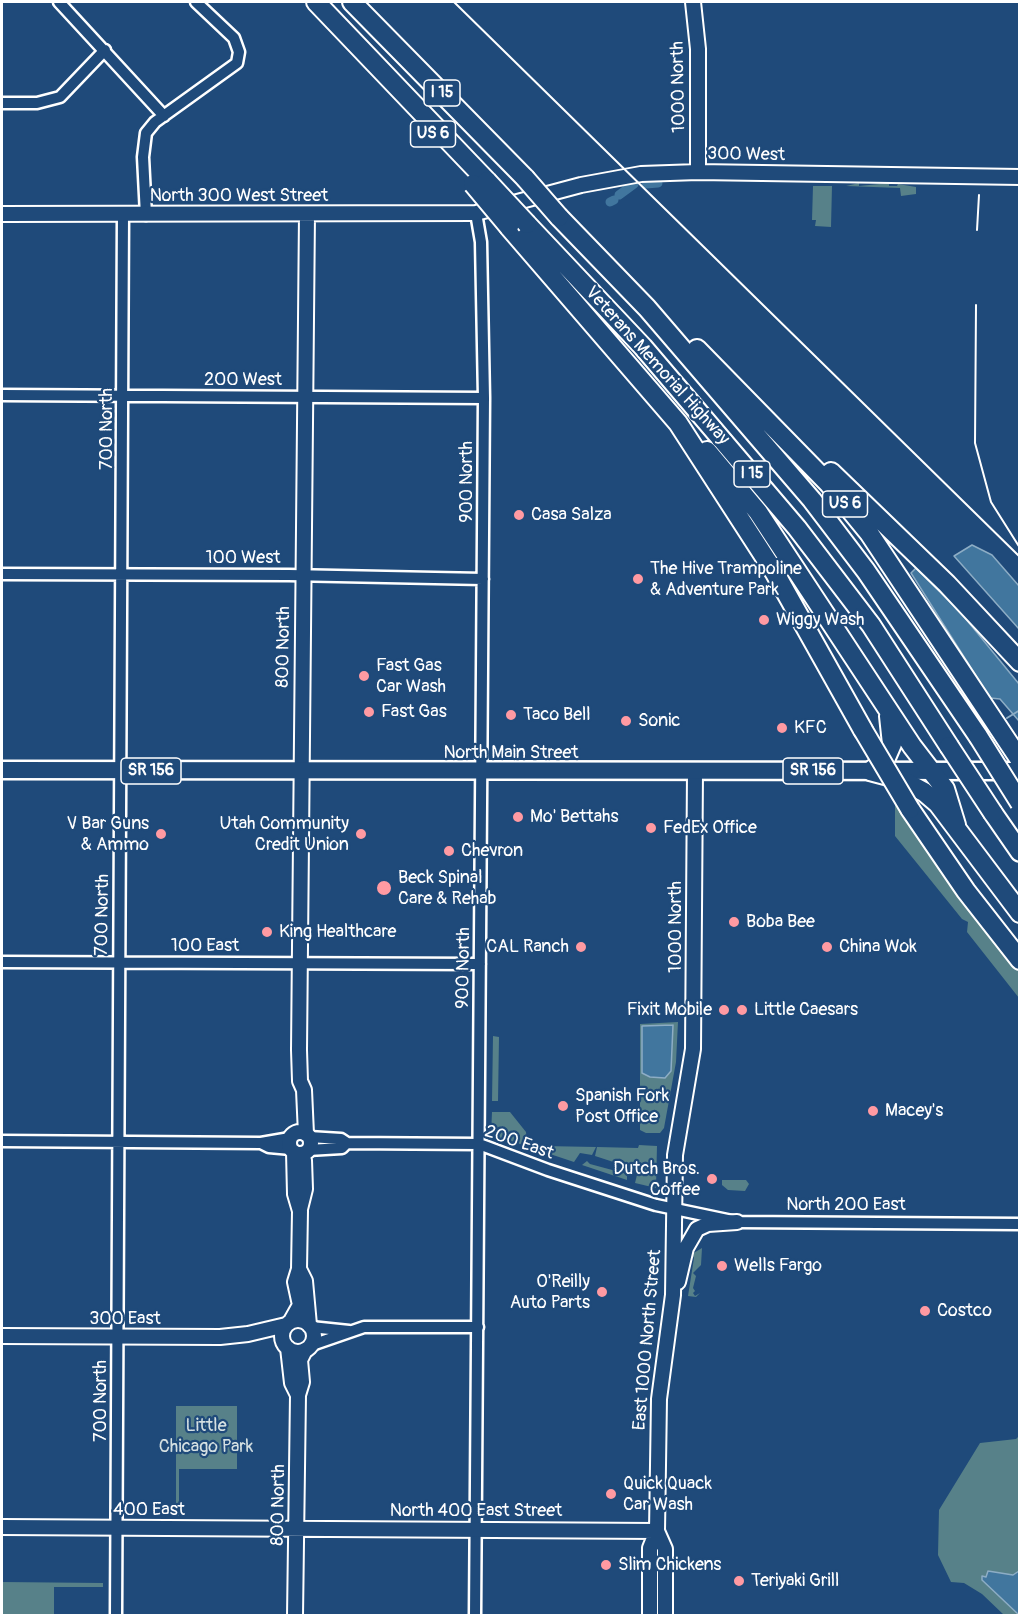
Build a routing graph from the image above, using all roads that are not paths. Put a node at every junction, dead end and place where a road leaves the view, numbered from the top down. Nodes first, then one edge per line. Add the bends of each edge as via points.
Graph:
1 (59, 2) edge
2 (196, 2) edge
3 (316, 2) edge
4 (352, 2) edge
5 (693, 2) edge
6 (105, 50) junction
7 (2, 103) edge
8 (164, 116) junction
9 (698, 172) junction
10 (1020, 177) edge
11 (476, 213) junction
12 (2, 214) edge
13 (123, 214) junction
14 (307, 214) junction
15 (146, 215) junction
16 (518, 225) junction
17 (647, 308) junction
18 (2, 396) edge
19 (123, 396) junction
20 (304, 397) junction
21 (484, 398) junction
22 (750, 400) junction
23 (678, 423) junction
24 (123, 573) junction
25 (2, 574) edge
26 (303, 575) junction
27 (483, 579) junction
28 (1020, 662) edge
29 (885, 705) junction
30 (1020, 760) edge
31 (2, 771) edge
32 (121, 771) junction
33 (870, 771) junction
34 (931, 771) junction
35 (1020, 771) edge
36 (301, 772) junction
37 (482, 772) junction
38 (695, 772) junction
39 (1020, 802) edge
40 (956, 825) junction
41 (1020, 852) edge
42 (1020, 913) edge
43 (1020, 960) edge
44 (2, 962) edge
45 (119, 962) junction
46 (300, 963) junction
47 (480, 964) junction
48 (688, 1082) joint
49 (2, 1141) edge
50 (119, 1142) junction
51 (300, 1143) junction
52 (478, 1144) junction
53 (674, 1210) junction
54 (737, 1222) junction
55 (1020, 1224) edge
56 (299, 1269) junction
57 (673, 1295) junction
58 (289, 1323) junction
59 (310, 1326) junction
60 (478, 1327) junction
61 (349, 1330) junction
62 (248, 1334) junction
63 (2, 1336) edge
64 (118, 1337) junction
65 (286, 1346) junction
66 (307, 1348) junction
67 (298, 1395) junction
68 (2, 1527) edge
69 (116, 1528) junction
70 (296, 1528) junction
71 (476, 1529) junction
72 (657, 1531) junction
73 (116, 1616) edge
74 (296, 1616) edge
75 (475, 1616) edge
76 (650, 1616) edge
77 (665, 1616) edge

1 - 6 street
2 - 8 street via 234,38 239,52 237,63
3 - 16 highway, Veterans Memorial Highway / I 15, bridge
4 - 17 highway, Veterans Memorial Highway / I 15, bridge
5 - 9 street, 1000 North via 698,49
6 - 7 street via 60,97 37,103
6 - 8 street
8 - 15 street via 146,133
9 - 10 street, 300 West
9 - 11 street, 300 West via 641,174 582,184
11 - 14 street, North 300 West Street
11 - 21 street, 900 North via 481,242
12 - 13 street, North 300 West Street
13 - 15 street, North 300 West Street
13 - 19 street, 700 North
14 - 15 street, North 300 West Street
14 - 20 street, 800 North
16 - 23 highway
16 - 41 highway, Veterans Memorial Highway / I 15, bridge via 643,347 797,528 871,625
17 - 22 highway, US 6
17 - 39 highway, Veterans Memorial Highway / I 15, bridge via 761,438 866,571
18 - 19 street, 200 West
19 - 20 street, 200 West
19 - 24 street, 700 North
20 - 21 street, 200 West
20 - 26 street, 800 North
21 - 27 street, 900 North
22 - 28 highway via 874,513
22 - 30 highway, US 6 via 869,533
23 - 29 highway via 705,448 758,512
23 - 43 highway, bridge via 775,573 910,809 966,891
24 - 25 street, 100 West
24 - 26 street, 100 West
24 - 32 street, 700 North
26 - 27 street, 100 West
26 - 36 street, 800 North
27 - 37 street, 900 North
29 - 33 highway via 891,721 892,744 885,760
29 - 34 highway
31 - 32 main road, North Main Street / SR 156
32 - 36 main road, North Main Street / SR 156
32 - 45 street, 700 North
33 - 34 main road, North Main Street / SR 156
33 - 38 main road, North Main Street / SR 156
33 - 40 highway via 900,779 924,792
34 - 35 main road, North Main Street / SR 156
34 - 40 highway via 945,789
36 - 37 main road, North Main Street / SR 156
36 - 46 street, 800 North
37 - 38 main road, North Main Street / SR 156
37 - 47 street, 900 North
38 - 48 street, 1000 North via 693,1035
40 - 42 highway
44 - 45 street, 100 East
45 - 46 street, 100 East
45 - 50 street, 700 North
46 - 47 street, 100 East
46 - 51 street, 800 North via 300,1081 295,1095
47 - 52 street, 900 North
48 - 53 street, East 1000 North Street via 675,1155
49 - 50 street, 200 East
50 - 51 street, 200 East
50 - 64 street, 700 North
51 - 52 street, 200 East via 342,1148 347,1143
51 - 56 street, 800 North via 295,1194 300,1211
52 - 53 street, 200 East
52 - 60 street, 900 North
53 - 54 street, North 200 East
53 - 57 street, East 1000 North Street
54 - 55 street, North 200 East
54 - 57 street via 708,1224 695,1231
56 - 58 street, 800 North via 295,1282 300,1305
56 - 59 street, 800 North via 305,1281
57 - 72 street, East 1000 North Street via 659,1400
58 - 59 street via 301,1320
58 - 62 street, 300 East
58 - 65 street via 282,1334
59 - 61 street
59 - 66 street via 313,1338
60 - 61 street
60 - 71 street, 900 North
61 - 66 street
62 - 64 street, 300 East
62 - 65 street, 300 East
63 - 64 street, 300 East
64 - 69 street, 700 North
65 - 66 street via 297,1351
65 - 67 street, 800 North
66 - 67 street, 800 North via 300,1360 302,1382
67 - 70 street, 800 North
68 - 69 street, 400 East
69 - 70 street, 400 East
69 - 73 street, 700 North
70 - 71 street, North 400 East Street
70 - 74 street, 800 North
71 - 72 street, North 400 East Street
71 - 75 street, 900 North
72 - 76 street via 650,1548
72 - 77 street via 665,1549

